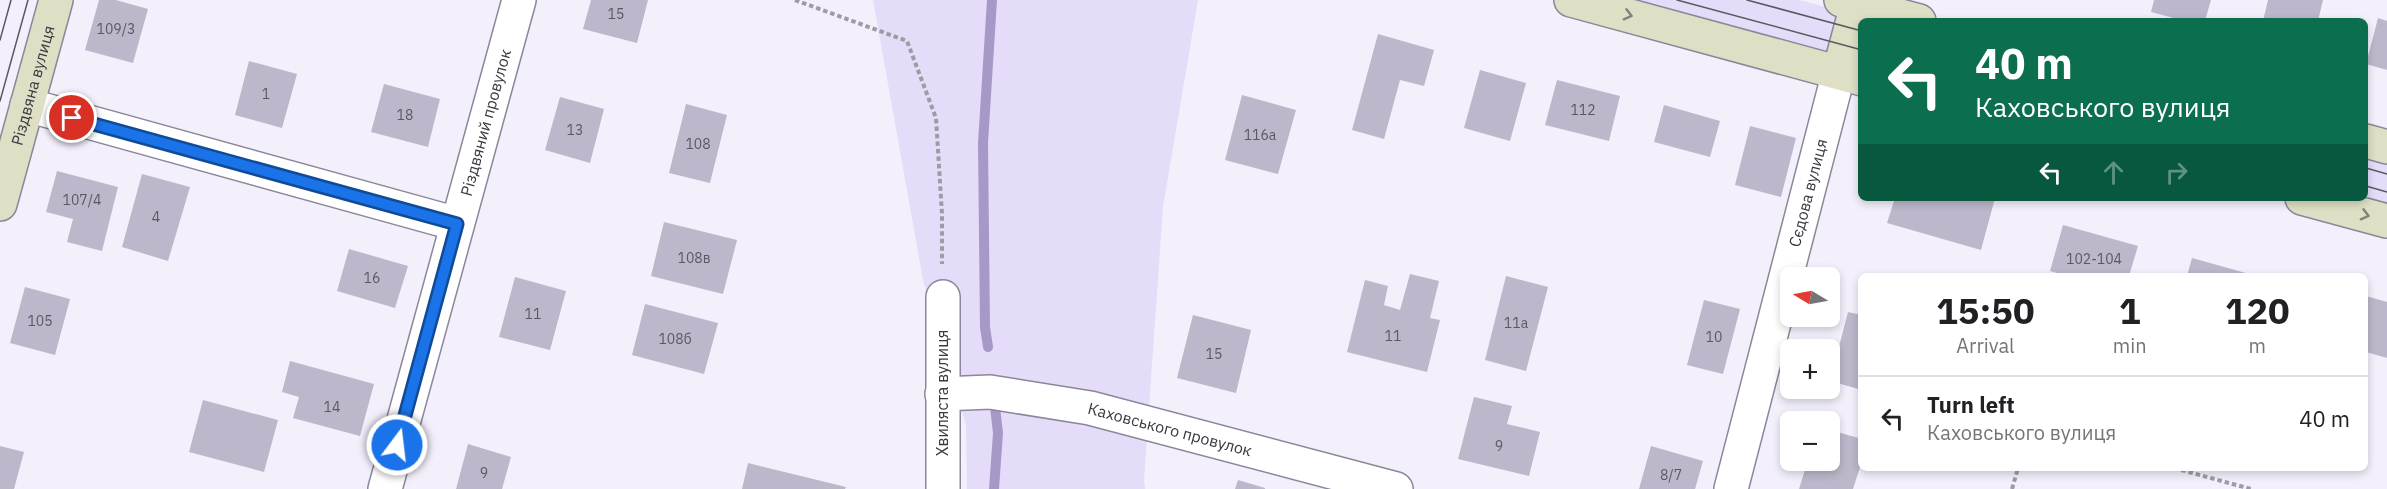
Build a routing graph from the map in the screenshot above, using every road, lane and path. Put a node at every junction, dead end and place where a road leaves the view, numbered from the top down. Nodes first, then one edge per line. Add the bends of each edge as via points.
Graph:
1 (56, 0) edge
2 (519, 0) edge
3 (795, 0) edge
4 (1571, 0) edge
5 (1852, 2) edge
6 (1908, 18) edge
7 (1850, 76) edge
8 (14, 101) edge
9 (2368, 142) edge
10 (2387, 147) edge
11 (2313, 201) edge
12 (0, 204) edge
13 (2387, 221) edge
14 (457, 224) junction
15 (943, 297) joint
16 (942, 394) junction
17 (2017, 471) edge
18 (2185, 471) edge
19 (385, 489) edge
20 (943, 489) edge
21 (1396, 489) edge
22 (1731, 489) edge
23 (2012, 489) edge
24 (2251, 489) edge

1 - 8 street, Різдвяна вулиця
2 - 14 street, Різдвяний провулок
3 - 15 path via 907,41 936,118
4 -> 7 street
5 - 6 street
5 - 7 street, Сєдова вулиця
7 - 22 street, Сєдова вулиця
8 - 12 street, Різдвяна вулиця
8 - 14 street
9 - 10 street
11 -> 13 street
14 - 19 street, Різдвяний провулок
15 - 16 street, Хвиляста вулиця
16 - 20 street, Хвиляста вулиця
16 - 21 street, Каховського провулок via 990,392 1090,408
17 - 23 path
18 - 24 path

